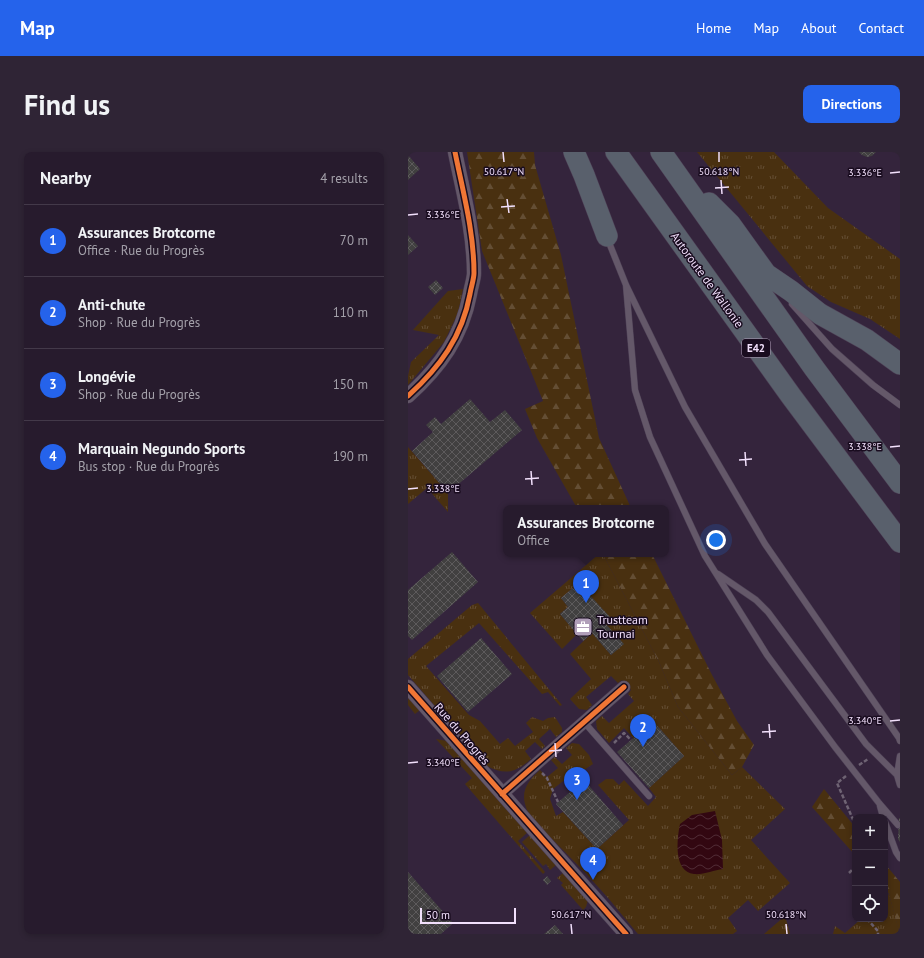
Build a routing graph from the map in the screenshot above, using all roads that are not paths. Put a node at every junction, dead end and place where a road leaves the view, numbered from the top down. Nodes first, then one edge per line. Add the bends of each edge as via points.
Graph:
1 (455, 152) edge
2 (574, 152) edge
3 (616, 152) edge
4 (661, 152) edge
5 (673, 170) junction
6 (607, 236) joint
7 (766, 274) junction
8 (626, 285) junction
9 (900, 364) edge
10 (408, 396) edge
11 (900, 405) edge
12 (900, 483) edge
13 (900, 542) edge
14 (715, 572) junction
15 (408, 686) edge
16 (624, 687) dead end
17 (584, 722) junction
18 (900, 741) edge
19 (900, 756) edge
20 (897, 775) junction
21 (900, 786) edge
22 (502, 794) junction
23 (649, 796) dead end
24 (878, 803) junction
25 (882, 814) edge
26 (898, 825) dead end
27 (888, 830) edge
28 (900, 858) edge
29 (626, 934) edge

1 - 10 street via 471,236 474,274 467,312 454,341 438,366
2 - 6 highway
3 - 13 highway, Autoroute de Wallonie / E42 via 791,396
4 - 5 highway
5 - 7 highway via 730,224
5 - 12 highway via 814,368
6 - 8 lane
7 - 9 highway via 820,314 867,340
7 - 11 lane via 832,349
8 - 14 lane via 635,390 653,444
8 - 18 lane via 685,407 765,544
14 - 20 lane via 756,600 768,612 866,744
14 - 24 lane via 766,655
15 - 22 street, Rue du Progrès
16 - 17 street
17 - 22 street
17 - 23 lane
19 - 20 lane
20 - 21 lane
22 - 29 street, Rue du Progrès
24 - 25 lane
24 - 26 lane
27 - 28 lane

